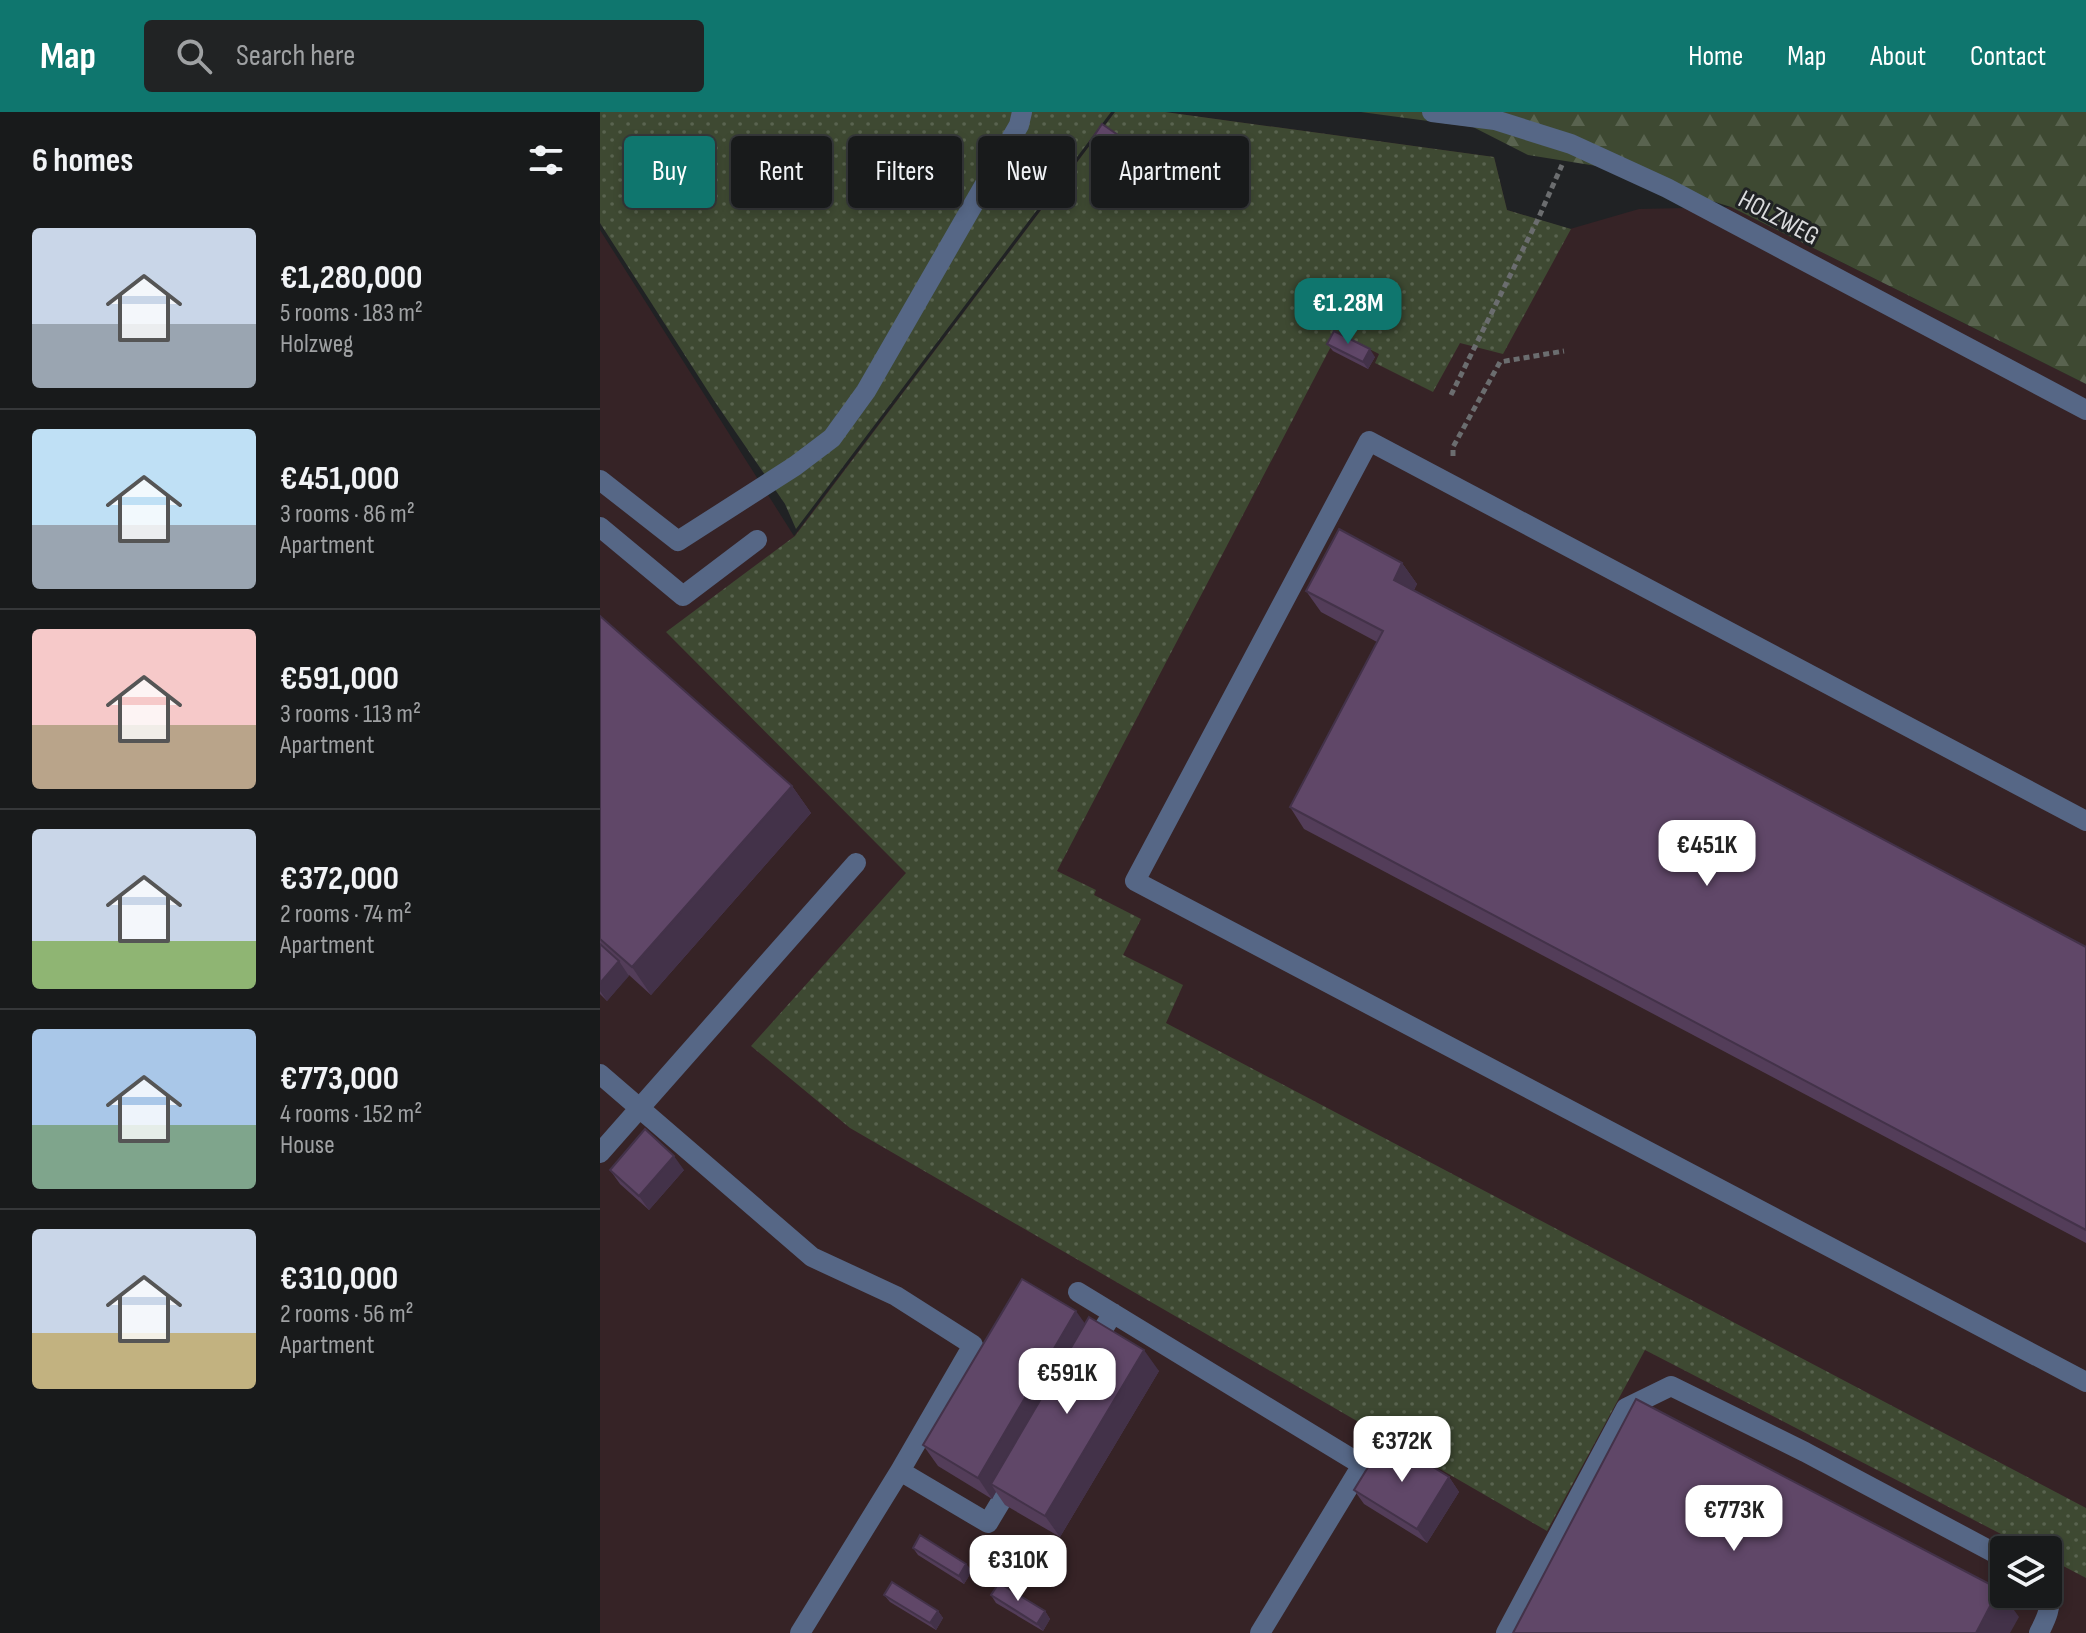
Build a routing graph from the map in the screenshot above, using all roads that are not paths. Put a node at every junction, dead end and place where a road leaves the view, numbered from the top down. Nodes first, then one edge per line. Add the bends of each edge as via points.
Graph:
1 (1022, 112) edge
2 (1432, 112) edge
3 (2086, 410) edge
4 (600, 480) edge
5 (600, 527) edge
6 (757, 540) dead end
7 (2086, 821) edge
8 (856, 863) dead end
9 (600, 1074) edge
10 (639, 1108) junction
11 (600, 1153) edge
12 (1078, 1292) dead end
13 (1113, 1313) junction
14 (1081, 1365) edge
15 (2086, 1382) edge
16 (1027, 1457) edge
17 (900, 1471) junction
18 (1990, 1551) edge
19 (2048, 1608) edge
20 (800, 1633) edge
21 (1260, 1633) edge
22 (1506, 1633) edge
23 (2039, 1633) edge

1 - 4 street via 866,391 832,438 678,541
2 - 3 street, HOLZWEG via 1495,120 1571,144 1667,188
5 - 6 street via 683,596
7 - 15 street via 1369,441 1135,881
8 - 10 street
9 - 10 street
10 - 11 street
10 - 17 street via 812,1257 896,1296 973,1345
12 - 13 street
13 - 14 street
13 - 21 street via 1362,1465
16 - 17 street via 988,1523
17 - 20 street
18 - 22 street via 1671,1386 1626,1408
19 - 23 street

